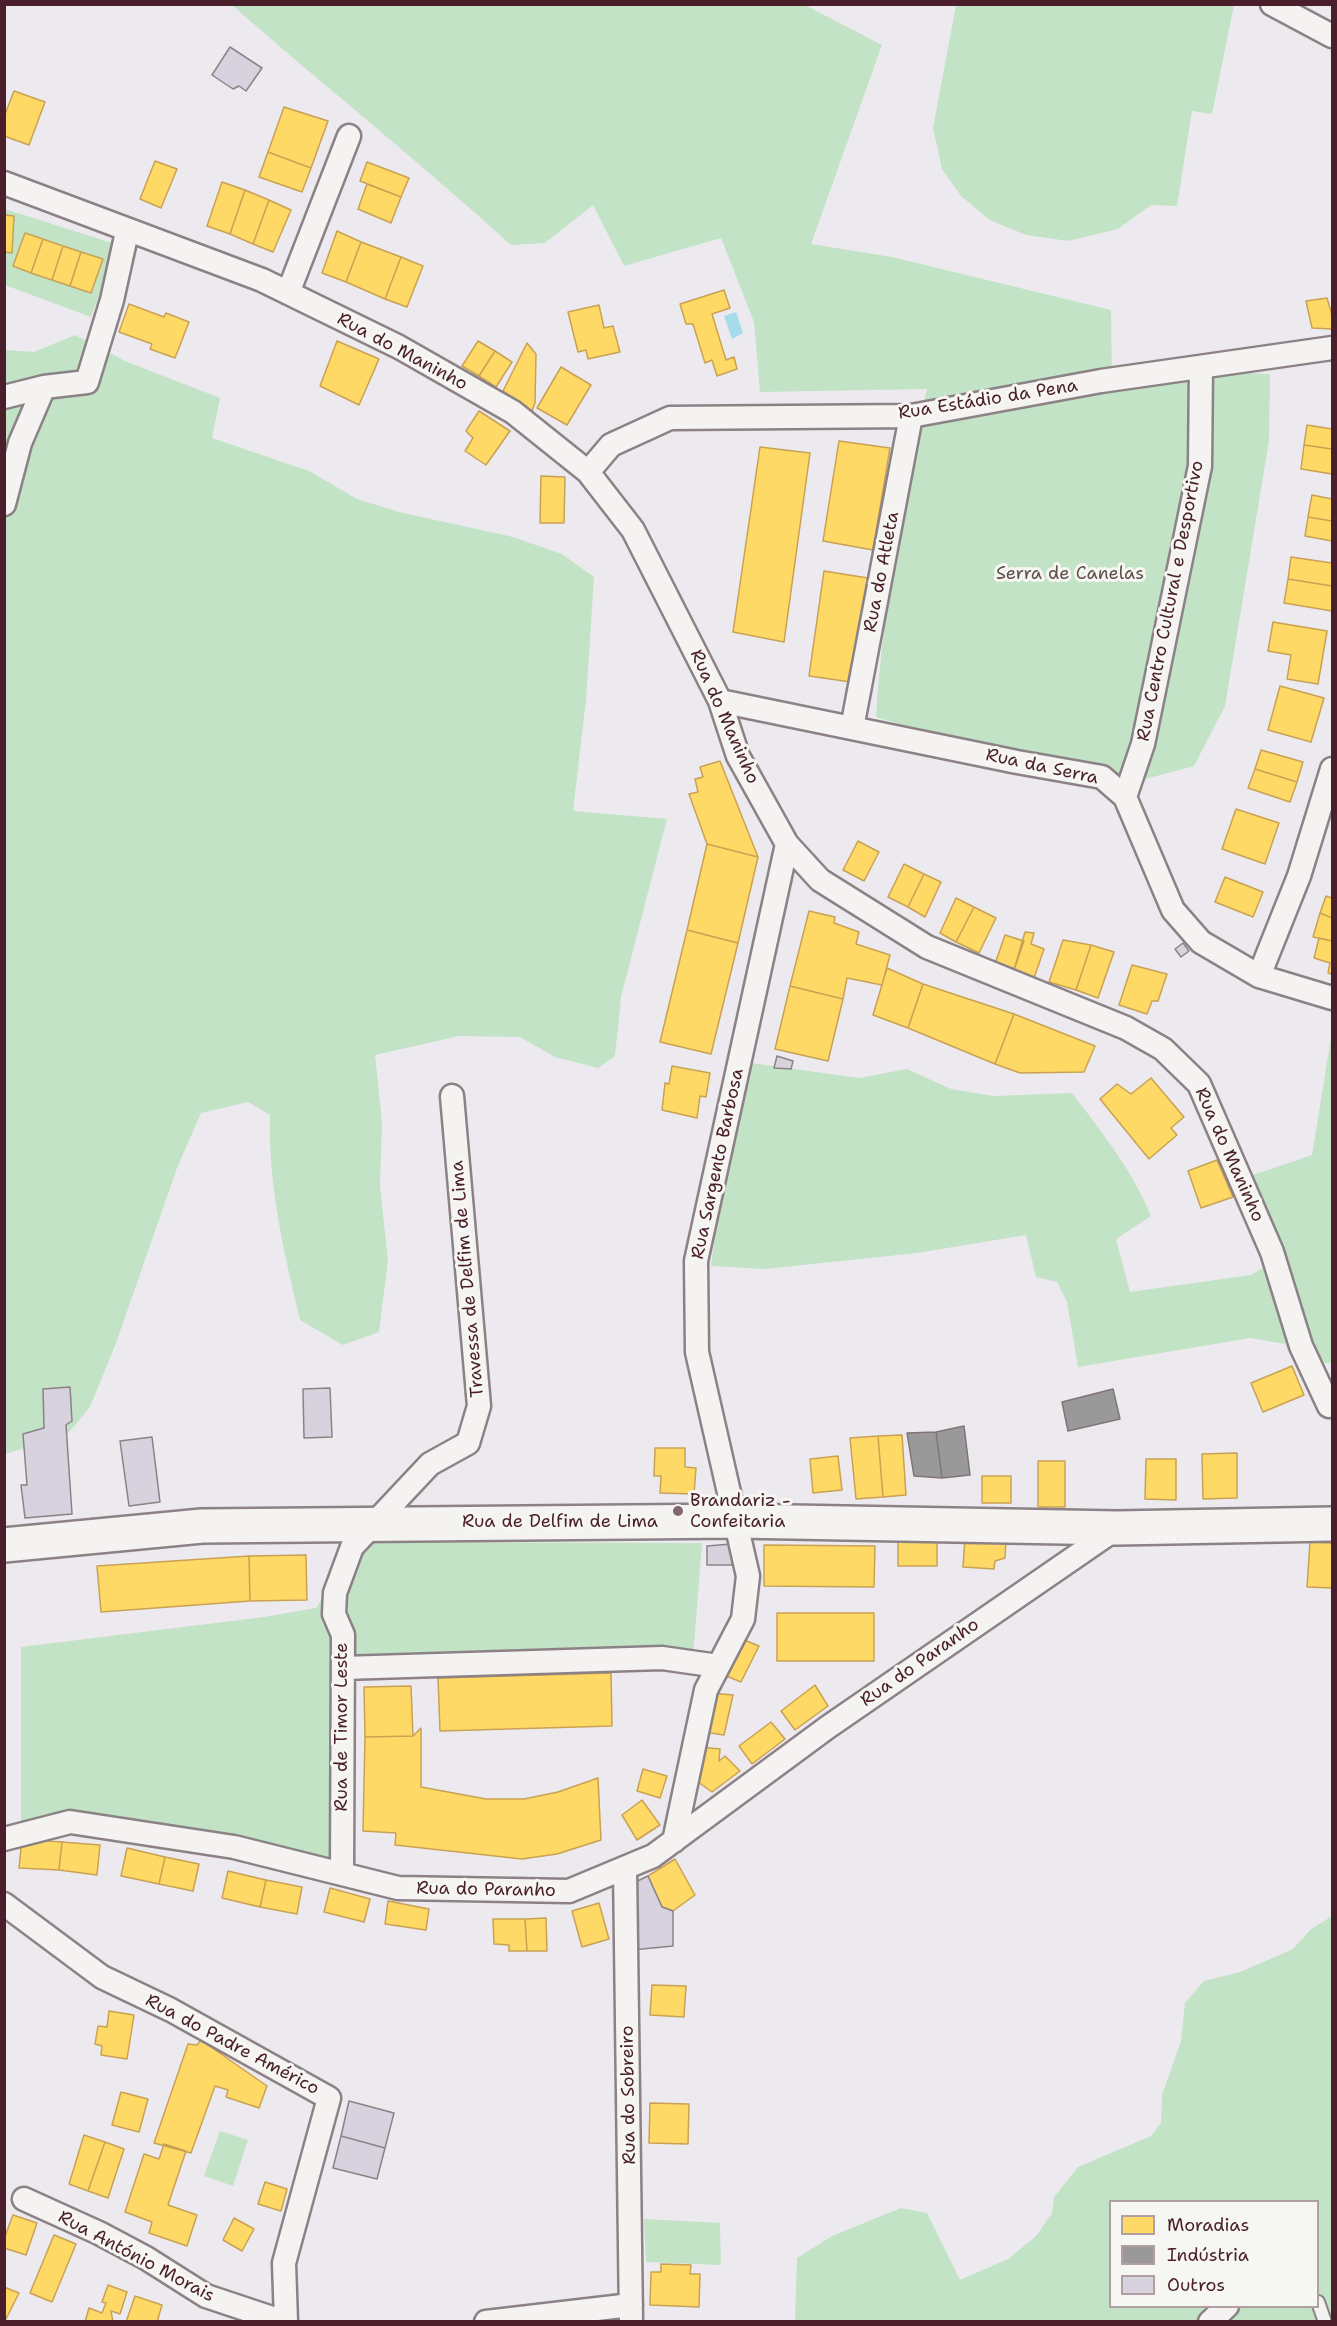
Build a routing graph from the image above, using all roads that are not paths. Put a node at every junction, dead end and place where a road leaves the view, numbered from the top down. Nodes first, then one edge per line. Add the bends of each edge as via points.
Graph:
1 (1272, 4) edge
2 (1332, 36) edge
3 (349, 136) dead end
4 (4, 183) edge
5 (127, 232) junction
6 (288, 293) junction
7 (1332, 348) edge
8 (1201, 367) junction
9 (44, 387) junction
10 (4, 397) edge
11 (912, 416) junction
12 (588, 472) junction
13 (4, 504) edge
14 (720, 701) junction
15 (852, 728) junction
16 (1332, 769) edge
17 (1125, 797) junction
18 (787, 844) junction
19 (1259, 976) junction
20 (1332, 998) edge
21 (452, 1096) dead end
22 (1331, 1408) edge
23 (737, 1521) junction
24 (375, 1523) junction
25 (1332, 1524) edge
26 (1117, 1528) junction
27 (4, 1545) edge
28 (718, 1666) junction
29 (343, 1668) junction
30 (4, 1839) edge
31 (674, 1840) junction
32 (625, 1868) junction
33 (342, 1874) junction
34 (4, 1904) edge
35 (24, 2199) dead end
36 (1319, 2306) edge
37 (1226, 2308) edge
38 (632, 2317) edge
39 (285, 2322) edge
40 (486, 2322) edge
41 (1210, 2322) edge
42 (1326, 2322) edge

1 - 2 street
3 - 6 street
4 - 5 street, Rua do Maninho
5 - 6 street, Rua do Maninho
5 - 9 street via 112,300 87,382
6 - 12 street, Rua do Maninho via 399,347 513,412
7 - 8 street, Rua Estádio da Pena
8 - 11 street, Rua Estádio da Pena
8 - 17 street, Rua Centro Cultural e Desportivo via 1200,466 1143,744
9 - 10 street
9 - 13 street via 20,443
11 - 12 street, Rua Estádio da Pena via 670,418 611,445
11 - 15 street, Rua do Atleta
12 - 14 street, Rua do Maninho via 633,530
14 - 15 street, Rua da Serra
14 - 18 street, Rua do Maninho via 738,756
15 - 17 street, Rua da Serra via 1102,777
16 - 19 street via 1299,876
17 - 19 street, Rua da Serra via 1173,910 1201,942
18 - 22 street, Rua do Maninho via 820,880 927,947 1126,1028 1163,1049 1199,1084 1272,1252 1301,1346
18 - 23 street, Rua Sargento Barbosa via 696,1261 697,1352
19 - 20 street, Rua da Serra
21 - 24 street, Travessa de Delfim de Lima via 479,1406 468,1443 430,1464
23 - 24 main road, Rua de Delfim de Lima
23 - 26 main road, Rua de Delfim de Lima
23 - 28 street, Rua Sargento Barbosa via 748,1576 743,1619
24 - 27 main road, Rua de Delfim de Lima via 202,1526
24 - 29 street, Rua de Timor Leste via 352,1547 334,1593 334,1614 343,1635
25 - 26 main road, Rua de Delfim de Lima
26 - 31 street, Rua do Paranho via 828,1727
28 - 29 street via 662,1658
28 - 31 street, Rua Sargento Barbosa via 706,1690
29 - 33 street, Rua de Timor Leste
30 - 33 street, Rua do Paranho via 70,1822 234,1847
31 - 32 street, Rua do Paranho via 653,1856
32 - 33 street, Rua do Paranho via 569,1891 398,1888
32 - 38 street, Rua do Sobreiro
34 - 39 street, Rua do Padre Américo via 102,1977 171,2010 329,2098 284,2263
35 - 39 street, Rua António Morais via 146,2258 206,2296
36 - 42 lane
37 - 41 street
38 - 40 street

